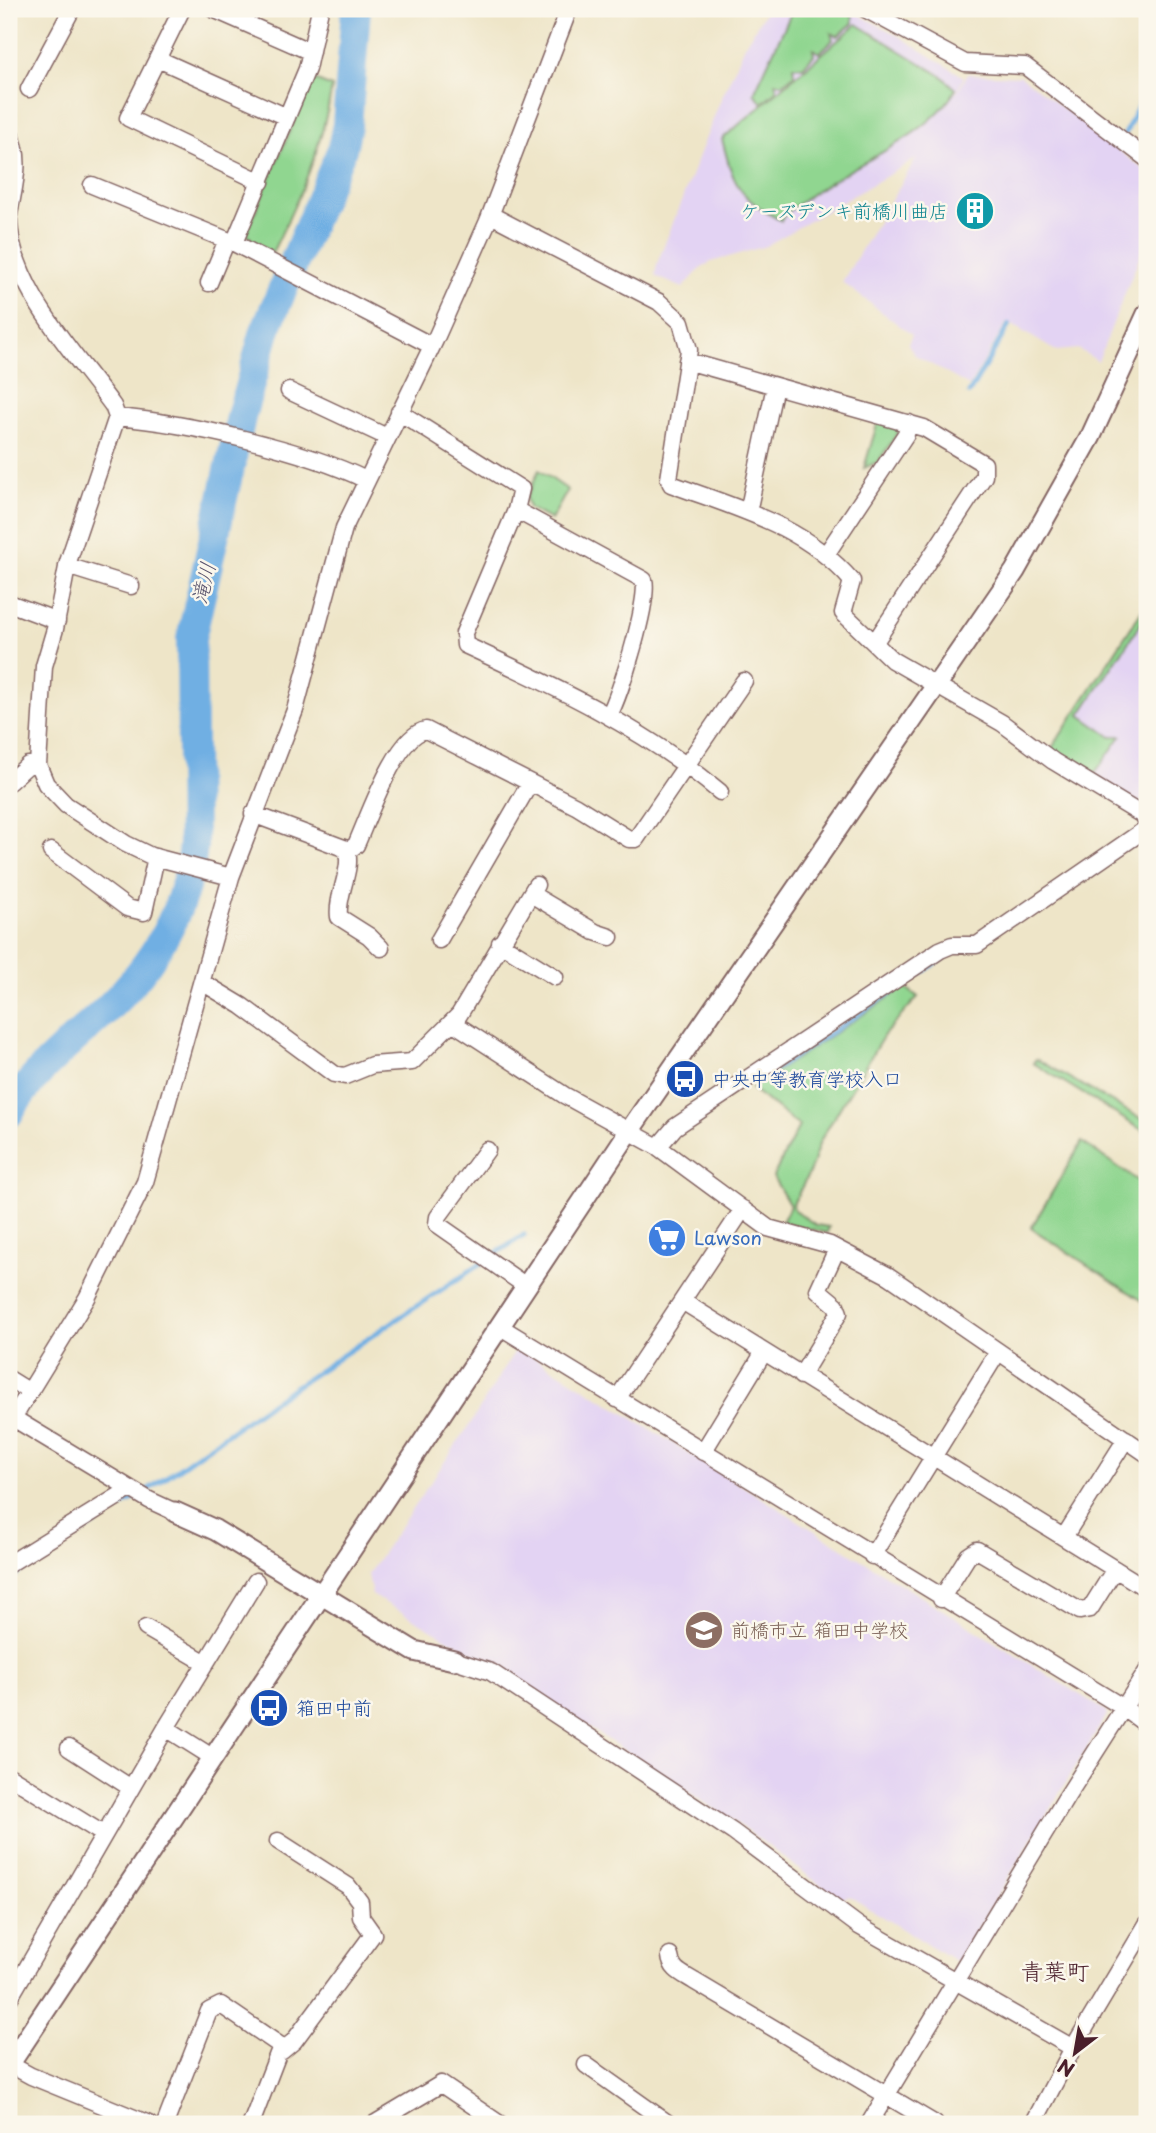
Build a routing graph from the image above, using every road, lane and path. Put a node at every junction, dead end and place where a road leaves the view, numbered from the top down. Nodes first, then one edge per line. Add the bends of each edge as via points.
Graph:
1 (72, 9) edge
2 (183, 9) edge
3 (212, 9) edge
4 (320, 9) edge
5 (569, 9) edge
6 (865, 9) edge
7 (311, 52) junction
8 (158, 59) junction
9 (29, 89) dead end
10 (287, 117) junction
11 (9, 131) edge
12 (1147, 159) edge
13 (261, 182) junction
14 (92, 185) dead end
15 (491, 215) junction
16 (9, 217) edge
17 (230, 241) junction
18 (209, 283) dead end
19 (1147, 314) edge
20 (432, 346) junction
21 (687, 361) junction
22 (775, 386) junction
23 (289, 391) dead end
24 (399, 412) junction
25 (117, 417) junction
26 (909, 423) junction
27 (387, 437) junction
28 (366, 480) junction
29 (516, 510) junction
30 (748, 512) junction
31 (827, 553) junction
32 (67, 566) junction
33 (131, 586) dead end
34 (9, 603) edge
35 (57, 621) junction
36 (875, 642) junction
37 (744, 681) dead end
38 (936, 688) junction
39 (609, 715) junction
40 (687, 764) junction
41 (38, 765) junction
42 (9, 782) edge
43 (530, 783) junction
44 (720, 792) dead end
45 (253, 814) junction
46 (1145, 817) edge
47 (346, 850) junction
48 (51, 851) dead end
49 (159, 858) junction
50 (230, 877) junction
51 (610, 937) dead end
52 (439, 940) dead end
53 (500, 943) junction
54 (381, 948) dead end
55 (555, 977) dead end
56 (202, 982) junction
57 (452, 1022) junction
58 (630, 1130) junction
59 (658, 1147) junction
60 (487, 1150) dead end
61 (743, 1209) junction
62 (837, 1249) junction
63 (526, 1286) junction
64 (682, 1301) junction
65 (499, 1326) junction
66 (764, 1352) junction
67 (998, 1352) junction
68 (801, 1376) junction
69 (9, 1379) edge
70 (30, 1392) junction
71 (617, 1399) junction
72 (11, 1421) edge
73 (1126, 1439) junction
74 (703, 1452) junction
75 (1147, 1454) edge
76 (933, 1457) junction
77 (130, 1489) junction
78 (176, 1512) joint
79 (1064, 1537) junction
80 (872, 1556) junction
81 (9, 1564) edge
82 (1115, 1569) junction
83 (256, 1581) dead end
84 (1147, 1589) edge
85 (319, 1594) junction
86 (941, 1599) junction
87 (146, 1628) dead end
88 (454, 1660) joint
89 (206, 1663) junction
90 (1147, 1671) edge
91 (1124, 1708) junction
92 (1147, 1725) edge
93 (166, 1728) junction
94 (69, 1748) dead end
95 (212, 1757) junction
96 (9, 1776) edge
97 (131, 1788) junction
98 (103, 1834) junction
99 (278, 1842) dead end
100 (1147, 1924) edge
101 (670, 1956) dead end
102 (955, 1981) junction
103 (9, 1999) edge
104 (1073, 2048) junction
105 (282, 2051) junction
106 (9, 2064) edge
107 (586, 2066) dead end
108 (887, 2095) junction
109 (149, 2124) edge
110 (165, 2124) edge
111 (251, 2124) edge
112 (374, 2124) edge
113 (500, 2124) edge
114 (669, 2124) edge
115 (869, 2124) edge
116 (935, 2124) edge
117 (1033, 2124) edge

1 - 9 street
2 - 8 street
3 - 7 street
4 - 7 street
5 - 15 street
6 - 12 street via 965,63 1025,66
7 - 10 street
8 - 10 street
8 - 13 street via 128,118
10 - 13 street
11 - 16 street via 18,158
13 - 17 street
14 - 17 street
15 - 20 street
15 - 21 street via 659,302 676,315 686,334
16 - 25 street via 10,243 19,272
17 - 18 street
17 - 20 street
19 - 38 street via 1063,487 1015,571
20 - 24 street
21 - 22 street
21 - 30 street via 671,484
22 - 26 street
22 - 30 street
23 - 27 street
24 - 27 street
24 - 29 street via 519,486 522,493
25 - 28 street via 167,423 261,445
25 - 32 street
26 - 31 street
26 - 36 street via 960,447 980,460 986,472
27 - 28 street
28 - 45 street via 338,547 295,710
29 - 39 street via 643,580 645,591 631,651
29 - 39 street via 464,633 465,645
30 - 31 street via 786,527
31 - 36 street via 852,581 843,613
32 - 33 street
32 - 35 street
34 - 35 street
35 - 41 street via 44,666
36 - 38 street via 892,660
37 - 40 street
38 - 46 street via 1002,723 1053,761
38 - 58 street
39 - 40 street
40 - 43 street via 633,839
40 - 44 street
41 - 42 street via 28,765
41 - 49 street via 46,784 72,810 126,844
43 - 47 street via 421,730 384,780 356,845
43 - 52 street
45 - 47 street
45 - 50 street
46 - 59 street via 977,945 940,950 676,1127
47 - 54 street via 349,862 339,917
48 - 49 street via 127,908 144,912
49 - 50 street
50 - 56 street
51 - 53 street via 595,932 533,890
53 - 55 street
53 - 57 street
56 - 57 street via 339,1075 372,1065 412,1062
56 - 70 street via 142,1190 87,1298
57 - 58 street via 564,1095
58 - 59 street
58 - 63 street
59 - 61 street
60 - 63 street via 437,1224
61 - 62 street via 774,1231
61 - 64 street
62 - 67 street via 889,1276
62 - 68 street via 818,1290 839,1313
63 - 65 street
64 - 66 street
64 - 71 street
65 - 71 street
65 - 85 street
66 - 68 street
66 - 74 street
67 - 73 street
67 - 76 street
68 - 76 street
69 - 70 street
70 - 72 street
71 - 74 street
72 - 77 street
73 - 75 street
73 - 79 street
74 - 80 street
76 - 79 street
76 - 80 street
77 - 78 street
77 - 81 street
78 - 85 street
79 - 82 street
80 - 86 street
82 - 84 street
82 - 86 street via 1090,1609 1080,1611 977,1550 968,1556
83 - 89 street
85 - 88 street via 414,1651
85 - 95 street
86 - 91 street
87 - 89 street
88 - 102 street via 491,1672 733,1832 859,1926
89 - 93 street
90 - 91 street
91 - 92 street
91 - 102 street
93 - 95 street
93 - 97 street
94 - 97 street
95 - 106 street
96 - 98 street
97 - 98 street
98 - 103 street
99 - 105 street via 348,1886 373,1934
100 - 104 street
101 - 108 street via 671,1964 685,1975
102 - 104 street
102 - 108 street
104 - 117 street
105 - 110 street via 279,2043 225,2006 213,2007
105 - 111 street
106 - 109 street
107 - 114 street
108 - 115 street
108 - 116 street
112 - 113 street via 441,2084 473,2116

